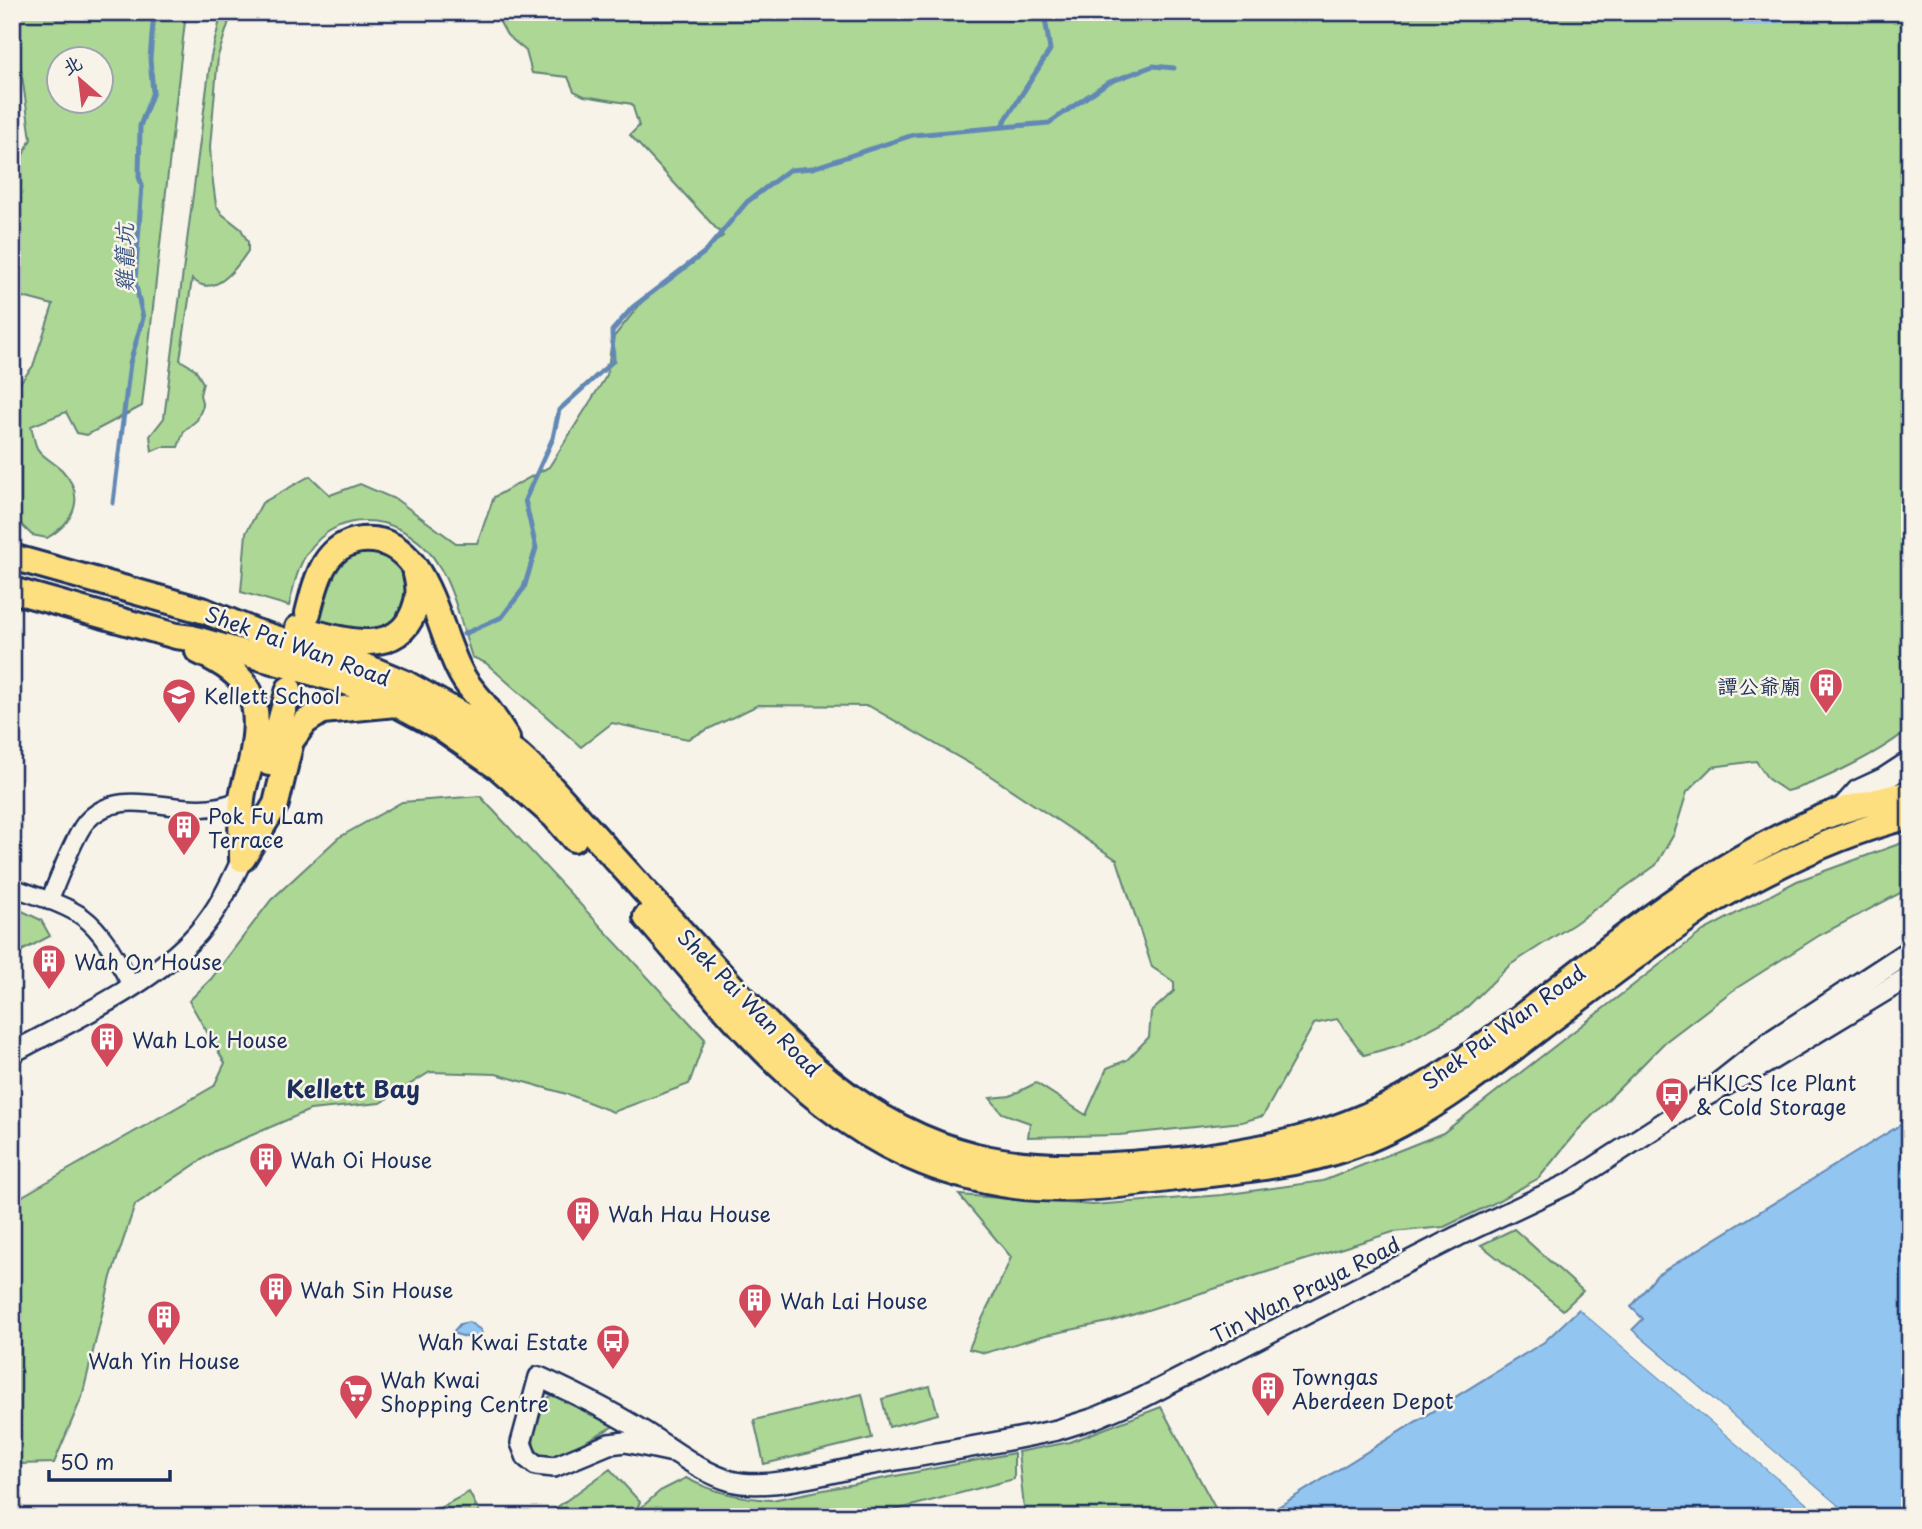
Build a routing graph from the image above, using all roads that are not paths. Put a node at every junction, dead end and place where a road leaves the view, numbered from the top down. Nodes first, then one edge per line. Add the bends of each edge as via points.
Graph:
1 (12, 557) edge
2 (409, 561) junction
3 (12, 590) edge
4 (205, 611) junction
5 (308, 613) dead end
6 (176, 636) junction
7 (289, 689) dead end
8 (396, 704) junction
9 (518, 755) junction
10 (1910, 762) edge
11 (1910, 793) edge
12 (242, 799) junction
13 (1841, 810) junction
14 (1910, 816) edge
15 (242, 859) junction
16 (12, 887) edge
17 (49, 901) junction
18 (1910, 951) edge
19 (1910, 976) edge
20 (131, 985) junction
21 (12, 1053) edge
22 (1697, 1101) junction
23 (673, 1452) junction

1 - 4 main road, Shek Pai Wan Road
2 - 4 main road via 419,591 415,609 406,626 379,642
2 - 5 main road via 381,541 345,544 319,571
2 - 9 main road via 425,583 462,677
3 - 6 main road, Shek Pai Wan Road
4 - 9 main road, Shek Pai Wan Road via 405,683 473,721
6 - 8 main road, Shek Pai Wan Road via 349,683
6 - 12 main road via 222,662 249,688 257,716
7 - 15 main road
8 - 14 main road, Shek Pai Wan Road via 482,756 554,816 756,1044 821,1104 856,1129 923,1162 971,1178 1018,1186 1131,1184 1290,1165 1370,1140 1457,1091 1711,902 1810,851
8 - 15 main road via 322,711 305,722 291,741 276,804
9 - 13 main road, Shek Pai Wan Road via 771,1029 834,1086 876,1115 938,1144 990,1159 1043,1165 1116,1165 1228,1154 1293,1142 1367,1117 1467,1058 1695,886
10 - 13 main road, Shek Pai Wan Road via 1858,791
11 - 13 main road
12 - 15 main road
12 - 17 street via 222,807 121,802 105,806 85,823
15 - 20 street via 226,895 198,932 167,962
16 - 17 street
17 - 20 street via 74,911 97,931
18 - 22 main road via 1774,1040
19 - 22 street, Tin Wan Praya Road
20 - 21 street
22 - 23 street, Tin Wan Praya Road via 1570,1183 1095,1418 1012,1440 764,1483 729,1480
23 - 23 street, Tin Wan Praya Road via 626,1442 609,1444 554,1467 536,1465 521,1443 539,1377

